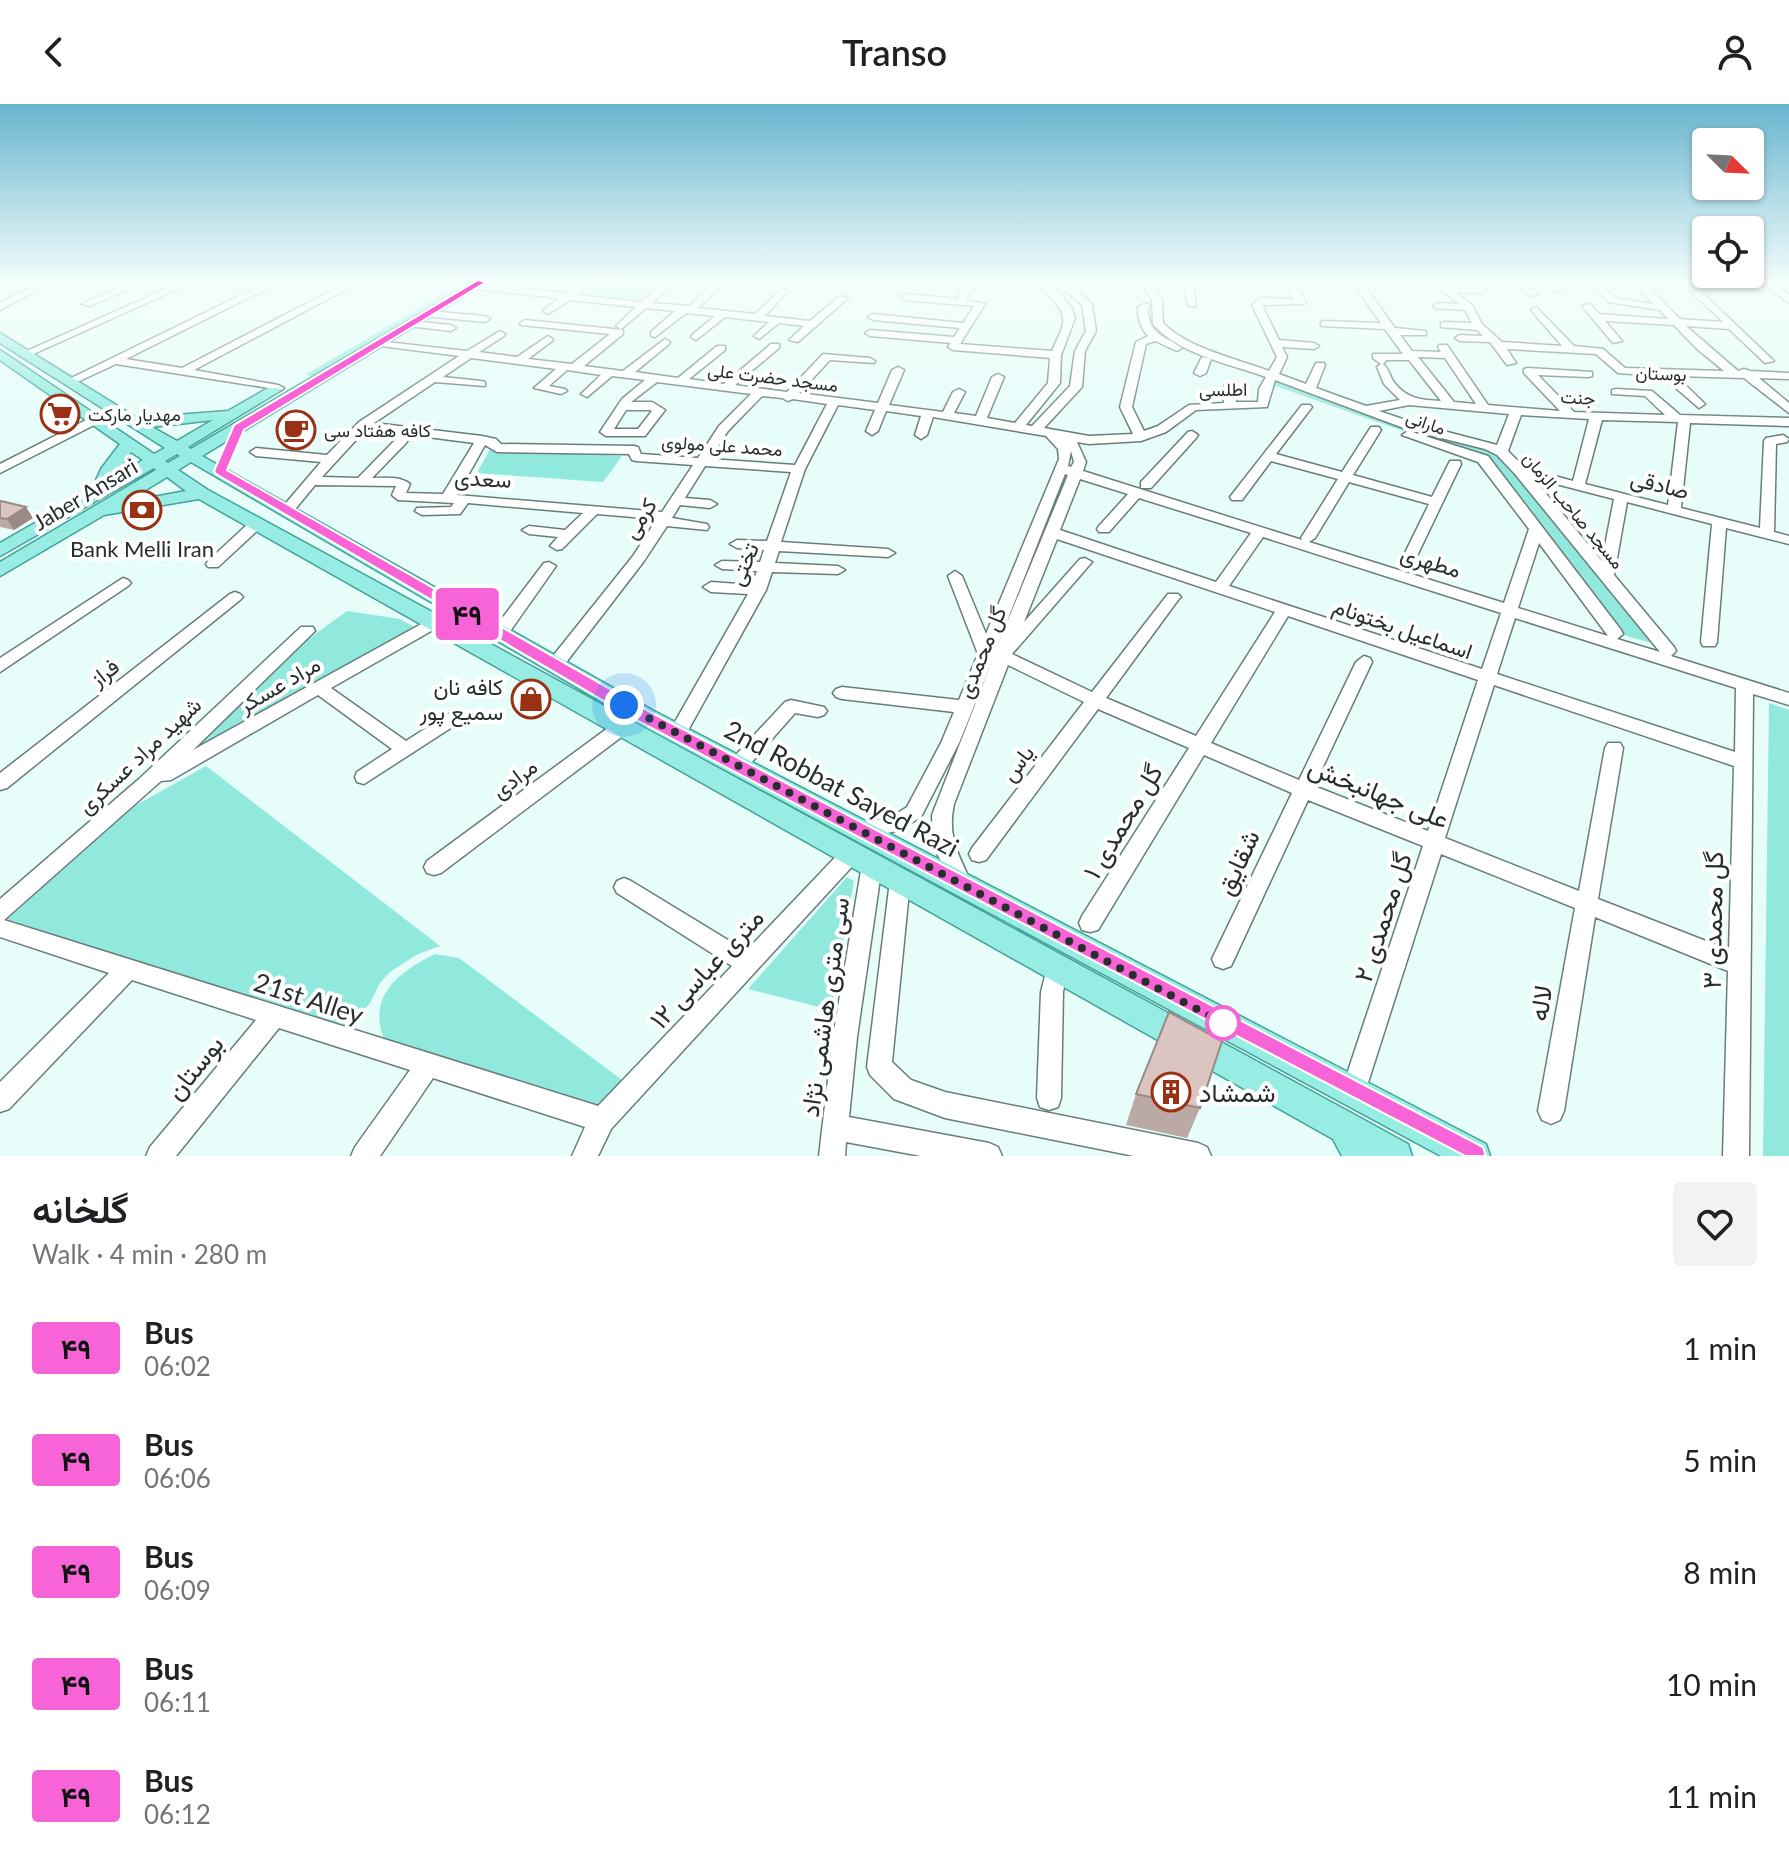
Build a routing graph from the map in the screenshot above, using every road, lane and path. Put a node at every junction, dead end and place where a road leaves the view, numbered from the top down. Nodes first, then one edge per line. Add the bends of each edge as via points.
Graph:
1 (74, 331) edge
2 (174, 331) edge
3 (261, 331) edge
4 (375, 331) edge
5 (400, 331) edge
6 (610, 331) edge
7 (666, 331) edge
8 (703, 331) edge
9 (764, 331) edge
10 (805, 331) edge
11 (963, 331) edge
12 (1065, 331) edge
13 (1091, 331) edge
14 (1148, 331) edge
15 (1165, 331) edge
16 (1195, 331) edge
17 (1270, 331) edge
18 (1392, 331) edge
19 (1410, 331) edge
20 (1484, 331) edge
21 (1555, 331) edge
22 (1609, 331) edge
23 (1688, 331) edge
24 (1737, 331) edge
25 (870, 333) dead end
26 (1422, 333) dead end
27 (500, 334) dead end
28 (759, 336) dead end
29 (0, 337) edge
30 (696, 337) dead end
31 (1154, 338) junction
32 (1460, 338) dead end
33 (548, 339) dead end
34 (794, 340) dead end
35 (1617, 341) dead end
36 (1496, 342) junction
37 (381, 343) junction
38 (1276, 343) junction
39 (956, 344) junction
40 (775, 346) dead end
41 (721, 348) dead end
42 (1197, 348) junction
43 (1572, 350) junction
44 (471, 355) junction
45 (1056, 355) junction
46 (1410, 356) junction
47 (9, 359) edge
48 (1206, 359) junction
49 (114, 360) junction
50 (870, 361) dead end
51 (1769, 361) dead end
52 (517, 362) junction
53 (1511, 363) dead end
54 (568, 368) junction
55 (898, 370) dead end
56 (183, 372) junction
57 (1200, 373) dead end
58 (1666, 373) junction
59 (1739, 373) junction
60 (608, 374) junction
61 (1588, 374) dead end
62 (624, 376) junction
63 (1789, 376) edge
64 (998, 377) dead end
65 (295, 378) junction
66 (434, 379) junction
67 (318, 380) junction
68 (653, 380) junction
69 (1270, 380) junction
70 (69, 382) junction
71 (678, 383) junction
72 (481, 384) dead end
73 (1229, 386) dead end
74 (278, 388) junction
75 (724, 389) junction
76 (1310, 389) junction
77 (561, 391) dead end
78 (959, 392) dead end
79 (1616, 392) dead end
80 (587, 394) dead end
81 (758, 394) junction
82 (788, 398) junction
83 (1409, 402) junction
84 (833, 403) junction
85 (1430, 403) junction
86 (1449, 404) junction
87 (1699, 404) dead end
88 (623, 406) junction
89 (1230, 406) junction
90 (1483, 406) junction
91 (1306, 407) dead end
92 (883, 409) junction
93 (1366, 409) junction
94 (1789, 409) edge
95 (1517, 410) junction
96 (928, 414) junction
97 (1570, 415) junction
98 (947, 416) junction
99 (1595, 416) junction
100 (239, 419) junction
101 (1681, 419) junction
102 (94, 420) junction
103 (980, 420) junction
104 (1759, 421) junction
105 (1789, 422) edge
106 (134, 423) junction
107 (363, 425) junction
108 (1018, 427) junction
109 (1419, 429) junction
110 (1375, 430) dead end
111 (872, 431) dead end
112 (1050, 432) junction
113 (921, 435) dead end
114 (1192, 435) dead end
115 (1141, 437) junction
116 (402, 440) dead end
117 (482, 440) junction
118 (1786, 441) edge
119 (128, 445) junction
120 (185, 451) junction
121 (256, 452) dead end
122 (1501, 452) junction
123 (1269, 456) junction
124 (330, 459) junction
125 (703, 463) junction
126 (1455, 464) dead end
127 (1070, 465) junction
128 (160, 466) junction
129 (0, 469) edge
130 (799, 469) junction
131 (220, 471) junction
132 (1520, 471) junction
133 (1345, 477) junction
134 (313, 481) junction
135 (362, 481) junction
136 (1578, 486) junction
137 (1141, 489) junction
138 (98, 494) junction
139 (202, 494) junction
140 (1237, 497) dead end
141 (1621, 497) junction
142 (448, 498) junction
143 (464, 499) junction
144 (676, 501) junction
145 (1435, 502) junction
146 (710, 504) dead end
147 (594, 509) junction
148 (287, 510) junction
149 (422, 511) dead end
150 (1674, 511) junction
151 (91, 515) junction
152 (664, 519) junction
153 (1719, 522) junction
154 (256, 524) junction
155 (702, 527) dead end
156 (1104, 529) dead end
157 (1536, 529) junction
158 (529, 530) dead end
159 (1260, 531) junction
160 (1051, 532) junction
161 (1767, 534) junction
162 (1308, 538) junction
163 (1789, 540) edge
164 (737, 544) dead end
165 (775, 545) junction
166 (7, 547) edge
167 (39, 547) junction
168 (353, 548) junction
169 (888, 553) dead end
170 (1411, 555) dead end
171 (325, 562) junction
172 (1085, 562) dead end
173 (213, 564) dead end
174 (722, 565) dead end
175 (549, 566) dead end
176 (768, 566) junction
177 (0, 570) edge
178 (838, 570) dead end
179 (955, 576) dead end
180 (1606, 576) junction
181 (123, 583) dead end
182 (711, 587) dead end
183 (1219, 589) junction
184 (758, 590) junction
185 (235, 597) dead end
186 (1173, 597) dead end
187 (1509, 605) junction
188 (1283, 611) junction
189 (434, 622) junction
190 (307, 631) dead end
191 (500, 633) junction
192 (1615, 634) junction
193 (1709, 642) dead end
194 (1668, 651) junction
195 (994, 654) junction
196 (1364, 662) dead end
197 (555, 665) junction
198 (0, 666) edge
199 (1486, 679) junction
200 (1745, 685) junction
201 (320, 688) junction
202 (1789, 689) edge
203 (842, 693) dead end
204 (1789, 699) edge
205 (1094, 700) junction
206 (963, 707) junction
207 (818, 711) dead end
208 (454, 718) dead end
209 (622, 727) junction
210 (677, 734) junction
211 (1197, 745) junction
212 (1614, 748) dead end
213 (406, 750) junction
214 (1743, 762) junction
215 (737, 766) junction
216 (364, 777) dead end
217 (0, 783) edge
218 (146, 784) junction
219 (1301, 789) junction
220 (914, 812) junction
221 (939, 825) junction
222 (1434, 842) junction
223 (862, 850) junction
224 (979, 854) dead end
225 (434, 867) dead end
226 (900, 881) junction
227 (965, 886) junction
228 (624, 887) dead end
229 (1585, 904) junction
230 (0, 912) edge
231 (0, 928) edge
232 (1081, 933) junction
233 (1223, 959) dead end
234 (748, 964) junction
235 (1740, 965) junction
236 (1057, 967) junction
237 (127, 970) junction
238 (274, 1016) junction
239 (428, 1065) junction
240 (1353, 1092) junction
241 (1049, 1098) dead end
242 (0, 1100) edge
243 (1551, 1111) dead end
244 (602, 1120) junction
245 (1344, 1126) junction
246 (837, 1127) junction
247 (926, 1150) edge
248 (159, 1156) edge
249 (364, 1156) edge
250 (585, 1156) edge
251 (832, 1156) edge
252 (989, 1156) edge
253 (1198, 1156) edge
254 (1359, 1156) edge
255 (1396, 1156) edge
256 (1474, 1156) edge
257 (1736, 1156) edge

1 - 47 street
2 - 49 street
3 - 56 street
4 - 65 main road
5 - 37 main road
6 - 54 street via 619,332
7 - 62 street
8 - 30 street
9 - 28 street
10 - 34 street
11 - 39 street
12 - 45 street
13 - 112 street via 1080,351 1076,387
14 - 31 street
15 - 42 street, مسجد صاحب الزمان
16 - 42 street
17 - 38 street
18 - 46 street
19 - 26 street
20 - 36 street
21 - 43 street
22 - 35 street
23 - 59 street
24 - 51 street
25 - 39 street
27 - 44 street
29 - 47 main road
31 - 48 street, مارانی
31 - 115 street via 1141,342 1126,407
32 - 36 street, بوستان
33 - 52 street
36 - 43 street, بوستان
36 - 53 street
37 - 44 street, مسجد حضرت علی
37 - 67 main road
38 - 69 street via 1282,357
38 - 76 street via 1316,350
39 - 45 street
40 - 75 street
41 - 71 street
42 - 69 street, مسجد صاحب الزمان
43 - 58 street, بوستان via 1599,351 1622,371
44 - 52 street, مسجد حضرت علی
44 - 66 street
45 - 108 street via 1054,383
46 - 83 street via 1377,356 1388,382
46 - 86 street
46 - 90 street via 1445,351
47 - 70 main road, 2nd Robbat Sayed Razi
47 - 102 main road, 2nd Robbat Sayed Razi
48 - 57 street
48 - 69 street, مارانی
49 - 56 street
49 - 70 street
50 - 82 street via 827,356
52 - 54 street, مسجد حضرت علی
54 - 60 street, مسجد حضرت علی
54 - 77 street via 540,388
55 - 92 street
56 - 74 street
58 - 59 street, بوستان
58 - 87 street
59 - 63 street
59 - 94 street
60 - 62 street, مسجد حضرت علی
60 - 80 street
61 - 97 street via 1528,371
62 - 68 street, مسجد حضرت علی
64 - 103 street
65 - 67 main road
65 - 74 main road
66 - 72 street
66 - 107 street
67 - 100 main road
68 - 71 street, مسجد حضرت علی
68 - 88 street
69 - 76 street, مسجد صاحب الزمان
69 - 89 street, اطلسی via 1263,405
69 - 157 street, مارانی via 1428,443 1483,459
70 - 106 main road, 2nd Robbat Sayed Razi
71 - 75 street, مسجد حضرت علی
73 - 89 street
74 - 100 main road
75 - 81 street, مسجد حضرت علی
76 - 93 street, مسجد صاحب الزمان
78 - 98 street
79 - 101 street via 1648,393
81 - 82 street, مسجد حضرت علی
81 - 125 street, کرمی via 723,429
82 - 84 street, مسجد حضرت علی
83 - 85 street, جنت
83 - 93 street, جنت
84 - 92 street, مسجد حضرت علی
84 - 130 street, تختی
85 - 86 street, جنت
85 - 109 street
86 - 90 street, جنت
88 - 88 street via 659,410 641,433 606,432
89 - 115 street, اطلسی via 1206,400
90 - 95 street, جنت
91 - 123 street
92 - 96 street, مسجد حضرت علی
92 - 111 street
93 - 109 street, مسجد صاحب الزمان
95 - 97 street, جنت
95 - 122 street
96 - 98 street, مسجد حضرت علی
96 - 113 street
97 - 99 street, جنت
98 - 103 street, مسجد حضرت علی
99 - 101 street, جنت
99 - 136 street
100 - 106 main road
100 - 120 main road, Jaber Ansari
100 - 131 main road
101 - 104 street, جنت
101 - 150 street
102 - 119 main road, 2nd Robbat Sayed Razi
102 - 129 street
103 - 108 street, مسجد حضرت علی
104 - 105 street, جنت
104 - 118 street
106 - 120 main road, 2nd Robbat Sayed Razi
107 - 117 street, محمد علی مولوی
107 - 124 street
108 - 112 street, مسجد حضرت علی
109 - 122 street, مسجد صاحب الزمان
110 - 133 street
112 - 115 street, اطلسی via 1116,441
112 - 127 street via 1076,448
114 - 137 street
116 - 135 street
117 - 125 street, محمد علی مولوی via 497,448 634,450 636,457
117 - 142 street
118 - 161 street via 1770,441
119 - 128 main road, 2nd Robbat Sayed Razi
119 - 138 main road
120 - 128 main road, Jaber Ansari
120 - 131 main road, 2nd Robbat Sayed Razi
121 - 124 street
122 - 132 street, مسجد صاحب الزمان
123 - 133 street
123 - 140 street
124 - 134 street
125 - 130 street, محمد علی مولوی
125 - 144 street, کرمی
126 - 145 street
127 - 137 street, مطهری
127 - 160 street, گل محمدی
127 - 195 street, گل محمدی
128 - 138 main road
128 - 139 main road, 2nd Robbat Sayed Razi
128 - 151 main road, Jaber Ansari
130 - 165 street, تختی
131 - 148 main road, 2nd Robbat Sayed Razi
132 - 136 street, صادقی
132 - 180 street, مسجد صاحب الزمان
133 - 145 street
133 - 162 street
134 - 135 street, سعدی
134 - 148 street
135 - 142 street, سعدی via 403,484 403,497
136 - 141 street, صادقی
137 - 156 street
137 - 159 street, مطهری
137 - 162 street, مطهری
138 - 166 main road
139 - 151 main road
139 - 154 main road, 2nd Robbat Sayed Razi
141 - 150 street, صادقی
141 - 180 street
142 - 143 street, سعدی
143 - 147 street, سعدی
143 - 149 street via 455,511
144 - 146 street
144 - 152 street, کرمی
145 - 170 street
147 - 152 street, سعدی
147 - 158 street via 562,540
148 - 168 main road, 2nd Robbat Sayed Razi
150 - 153 street, صادقی
151 - 167 main road, Jaber Ansari
152 - 155 street, سعدی
152 - 197 street, کرمی
153 - 161 street, صادقی
153 - 193 street
154 - 171 main road, 2nd Robbat Sayed Razi
154 - 173 street
157 - 187 street, گل محمدی ۲
157 - 192 street, مارانی
159 - 183 street
159 - 187 street, مطهری
160 - 183 street, اسماعیل بختونام
160 - 195 street, گل محمدی
161 - 163 street, صادقی
162 - 187 street, مطهری
164 - 165 street
165 - 169 street
165 - 176 street, تختی
166 - 167 main road via 31,541
167 - 177 main road, Jaber Ansari
168 - 171 main road
168 - 191 main road, 2nd Robbat Sayed Razi
171 - 189 main road, 2nd Robbat Sayed Razi
172 - 195 street
174 - 176 street
175 - 191 street
176 - 178 street
176 - 184 street, تختی
179 - 195 street
180 - 194 street, مسجد صاحب الزمان
181 - 198 street
182 - 184 street
183 - 188 street, اسماعیل بختونام
184 - 210 street, تختی
185 - 217 street, فراز
186 - 205 street, یاس
187 - 192 street, مطهری
187 - 199 street, گل محمدی ۲
187 - 200 street, مطهری
188 - 199 street, اسماعیل بختونام
188 - 211 street, گل محمدی ۱
189 - 201 street, مراد عسکر
189 - 209 main road, 2nd Robbat Sayed Razi
190 - 218 street, شهید مراد عسکری
191 - 197 main road, 2nd Robbat Sayed Razi
192 - 194 street, مطهری
194 - 202 street, مطهری
195 - 205 street, علی جهانبخش
195 - 206 street, گل محمدی
195 - 221 street, گل محمدی
196 - 219 street, شقایق
197 - 210 main road, 2nd Robbat Sayed Razi
199 - 214 street, اسماعیل بختونام
199 - 222 street, گل محمدی ۲
200 - 204 street, مطهری
200 - 214 street, گل محمدی ۳
201 - 213 street
201 - 218 street, مراد عسکر
203 - 206 street
205 - 211 street, علی جهانبخش
205 - 224 street, یاس
206 - 220 street, گل محمدی
207 - 215 street via 791,706
208 - 213 street
209 - 223 main road, 2nd Robbat Sayed Razi
209 - 225 street, مرادی
210 - 215 main road, 2nd Robbat Sayed Razi
211 - 219 street, علی جهانبخش
211 - 232 street, گل محمدی ۱
212 - 229 street, لاله
213 - 216 street
214 - 235 street, گل محمدی ۳
215 - 223 main road, 2nd Robbat Sayed Razi
218 - 230 street, شهید مراد عسکری
219 - 222 street, علی جهانبخش
219 - 233 street, شقایق
220 - 221 street via 914,820 922,825
220 - 223 street
221 - 227 street via 944,857
222 - 229 street, علی جهانبخش
222 - 240 street, گل محمدی ۲
223 - 226 main road, 2nd Robbat Sayed Razi
223 - 227 main road, 2nd Robbat Sayed Razi
223 - 234 street, ۱۲ متری عباسی
223 - 246 street, سی متری هاشمی نژاد
226 - 236 main road, 2nd Robbat Sayed Razi
226 - 253 street via 879,1067 903,1090 945,1105
227 - 232 main road, 2nd Robbat Sayed Razi
228 - 234 street
229 - 235 street, علی جهانبخش
229 - 243 street, لاله
231 - 237 street, 21st Alley
232 - 236 main road
232 - 240 main road, 2nd Robbat Sayed Razi
234 - 244 street, ۱۲ متری عباسی
235 - 257 street, گل محمدی ۳
236 - 241 street
236 - 245 main road, 2nd Robbat Sayed Razi
237 - 238 street, 21st Alley
237 - 242 street
238 - 239 street, 21st Alley
238 - 248 street, بوستان
239 - 244 street, 21st Alley
239 - 249 street
240 - 256 main road, 2nd Robbat Sayed Razi
244 - 250 street, ۱۲ متری عباسی
245 - 254 main road
245 - 255 main road, 2nd Robbat Sayed Razi
246 - 247 street
246 - 251 street, سی متری هاشمی نژاد
247 - 252 street

